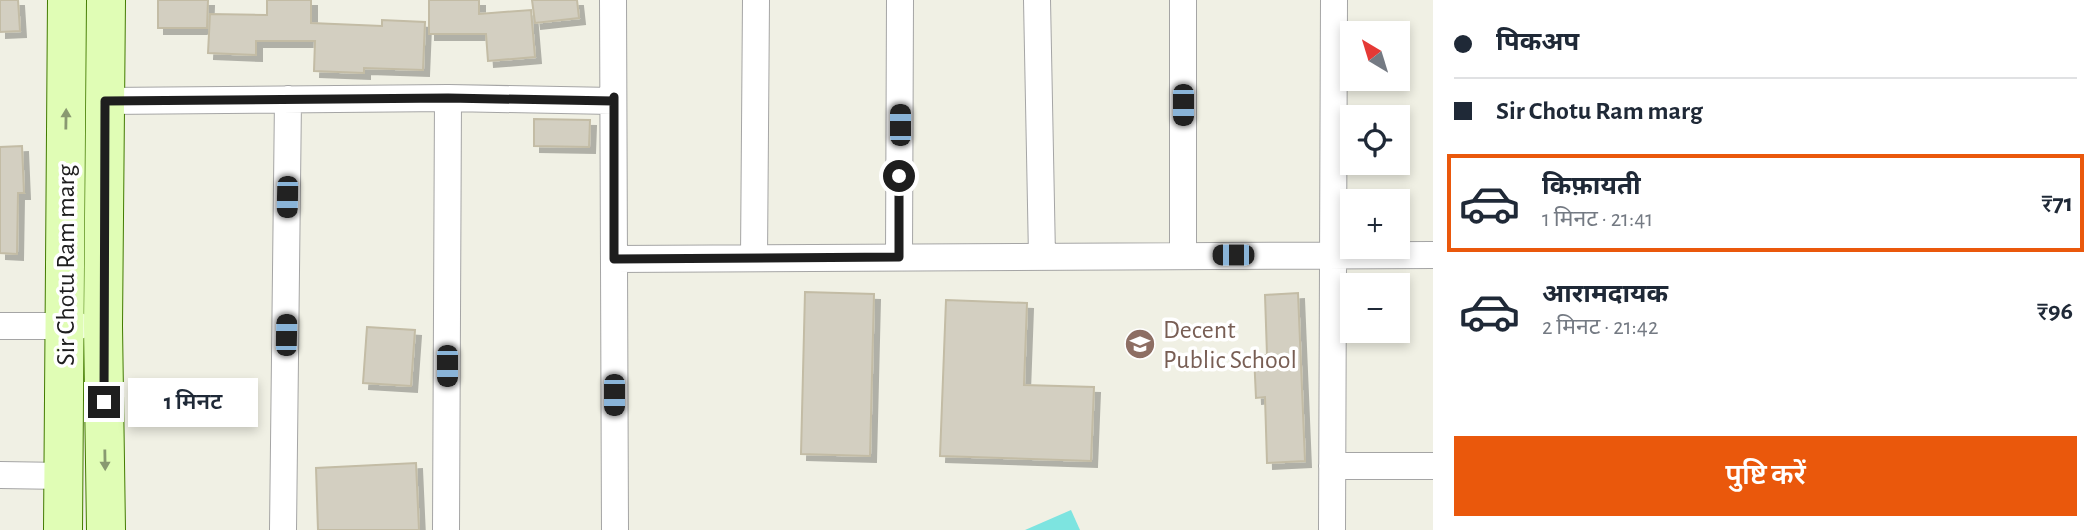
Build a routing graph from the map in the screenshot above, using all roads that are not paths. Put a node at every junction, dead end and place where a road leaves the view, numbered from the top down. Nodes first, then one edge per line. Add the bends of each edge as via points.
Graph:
1 (67, 0) edge
2 (106, 0) edge
3 (613, 0) edge
4 (756, 0) edge
5 (900, 0) edge
6 (1037, 0) edge
7 (1184, 0) edge
8 (1334, 0) edge
9 (614, 97) junction
10 (448, 98) junction
11 (288, 99) junction
12 (105, 101) junction
13 (1182, 255) junction
14 (1333, 255) junction
15 (1433, 255) edge
16 (1042, 256) junction
17 (899, 257) junction
18 (754, 258) junction
19 (614, 259) junction
20 (0, 326) edge
21 (64, 326) junction
22 (103, 326) junction
23 (1332, 466) junction
24 (1433, 466) edge
25 (0, 475) edge
26 (64, 476) junction
27 (63, 530) edge
28 (106, 530) edge
29 (283, 530) edge
30 (446, 530) edge
31 (615, 530) edge
32 (1332, 530) edge

21 -> 1 street, Sir Chotu Ram marg
2 - 12 street, Sir Chotu Ram marg
3 - 9 street
4 - 18 street
5 - 17 street
6 - 16 street
7 - 13 street
8 - 14 street
9 - 10 street via 613,101
9 - 19 street
10 - 11 street
10 - 30 street
11 - 12 street
11 - 29 street
12 - 22 street, Sir Chotu Ram marg
13 - 14 street
13 - 16 street
14 - 15 street
14 - 23 street
16 - 17 street
17 - 18 street
18 - 19 street
19 - 31 street
20 - 21 street
21 - 22 street
21 - 26 street, Sir Chotu Ram marg
22 -> 28 street, Sir Chotu Ram marg
23 - 24 street
23 - 32 street
25 - 26 street
26 - 27 street, Sir Chotu Ram marg

